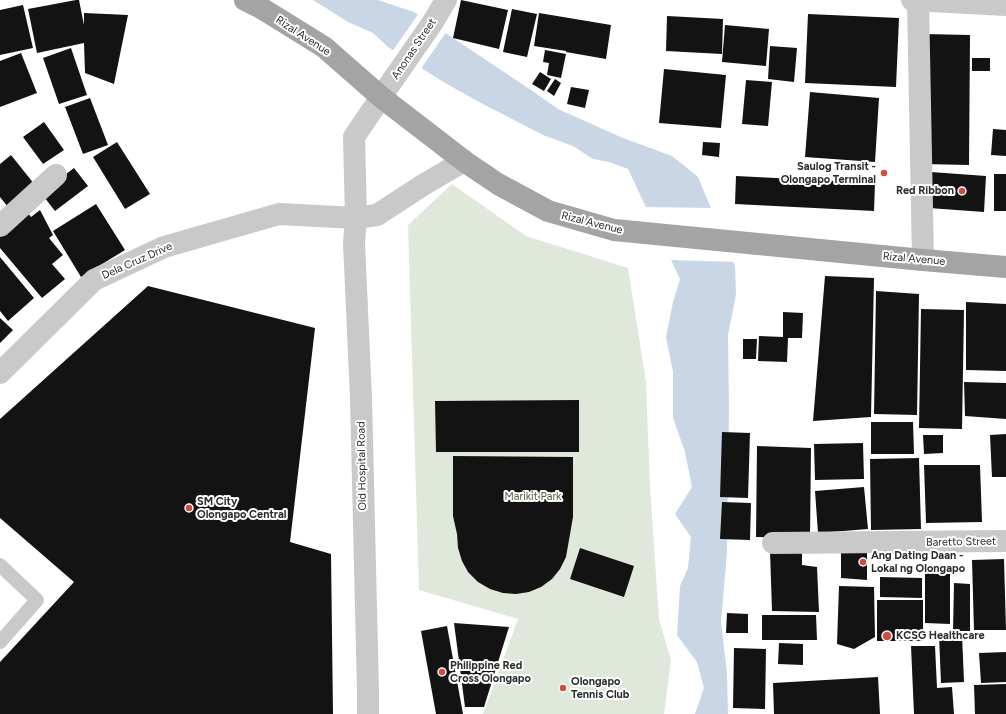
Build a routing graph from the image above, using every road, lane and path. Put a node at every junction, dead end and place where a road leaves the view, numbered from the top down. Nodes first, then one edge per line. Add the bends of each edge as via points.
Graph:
1 (245, 0) edge
2 (446, 0) edge
3 (912, 0) edge
4 (918, 0) edge
5 (1006, 5) edge
6 (381, 97) junction
7 (464, 161) junction
8 (56, 175) dead end
9 (356, 218) junction
10 (0, 226) edge
11 (923, 260) junction
12 (1006, 267) edge
13 (0, 373) edge
14 (1006, 541) edge
15 (773, 543) dead end
16 (0, 565) edge
17 (0, 642) edge
18 (368, 714) edge

1 - 6 main road, Rizal Avenue via 324,47
2 - 6 street, Anonas Street
3 - 4 street
4 - 5 street
4 - 11 street
6 - 7 main road, Rizal Avenue
6 - 9 street, Old Hospital Road via 354,137
7 - 9 street via 377,215
7 - 11 main road, Rizal Avenue via 498,184 548,211 614,230
8 - 10 street
9 - 13 street, Dela Cruz Drive via 279,214 164,246 94,280
9 - 18 street, Old Hospital Road via 354,243 361,398
11 - 12 main road, Rizal Avenue
14 - 15 street, Baretto Street
16 - 17 lane via 38,600

